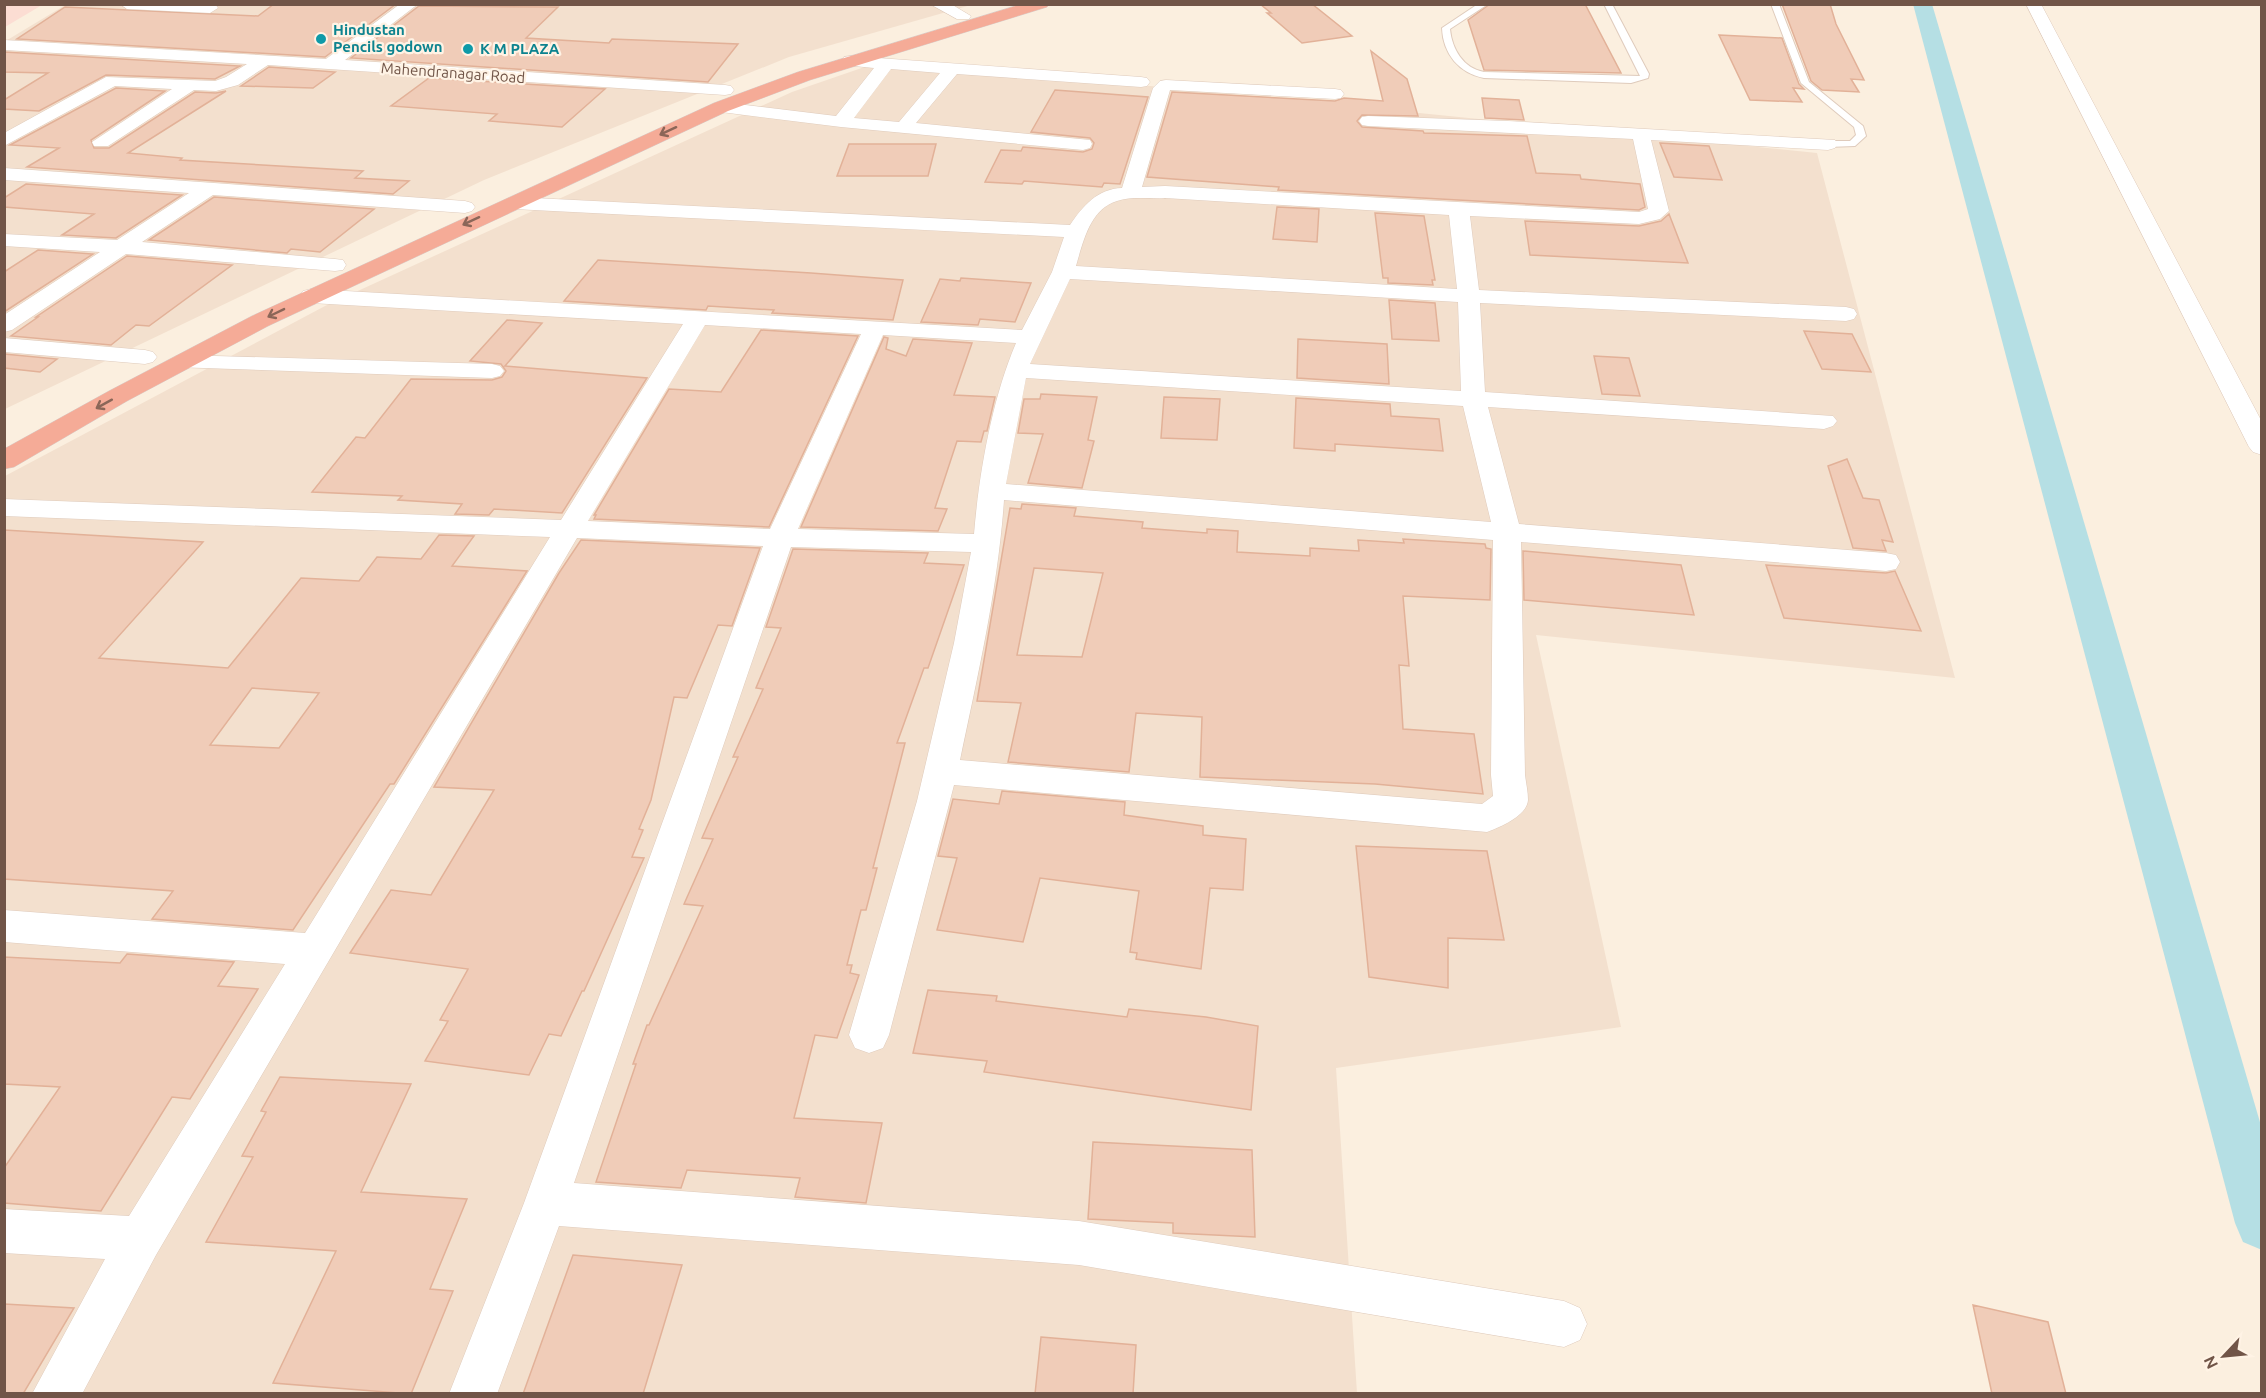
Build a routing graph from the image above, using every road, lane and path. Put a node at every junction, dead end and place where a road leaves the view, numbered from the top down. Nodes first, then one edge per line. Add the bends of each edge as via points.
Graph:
1 (127, 4) edge
2 (411, 4) edge
3 (937, 4) edge
4 (1003, 4) edge
5 (1041, 4) edge
6 (1484, 4) edge
7 (1608, 4) edge
8 (1775, 4) edge
9 (2033, 4) edge
10 (963, 16) junction
11 (190, 22) dead end
12 (163, 40) dead end
13 (4, 45) edge
14 (146, 52) junction
15 (263, 61) junction
16 (850, 61) junction
17 (328, 64) junction
18 (885, 65) junction
19 (952, 69) junction
20 (1141, 82) dead end
21 (190, 85) junction
22 (1335, 94) dead end
23 (723, 98) junction
24 (1368, 121) dead end
25 (841, 122) junction
26 (903, 128) junction
27 (1641, 135) junction
28 (4, 141) edge
29 (101, 142) dead end
30 (1083, 144) dead end
31 (1828, 144) joint
32 (4, 174) edge
33 (209, 189) junction
34 (1130, 193) junction
35 (514, 203) junction
36 (465, 207) junction
37 (1459, 210) junction
38 (1076, 231) junction
39 (4, 240) edge
40 (121, 247) junction
41 (335, 265) junction
42 (1063, 272) junction
43 (311, 296) junction
44 (1469, 296) junction
45 (234, 312) dead end
46 (1846, 314) dead end
47 (698, 319) junction
48 (4, 325) edge
49 (875, 327) junction
50 (1030, 337) junction
51 (4, 345) edge
52 (164, 355) junction
53 (1016, 370) junction
54 (492, 371) dead end
55 (111, 374) dead end
56 (1473, 398) junction
57 (1824, 422) dead end
58 (2262, 447) edge
59 (4, 460) edge
60 (991, 490) junction
61 (4, 507) edge
62 (569, 529) junction
63 (1507, 532) junction
64 (780, 538) junction
65 (987, 543) junction
66 (1886, 562) dead end
67 (941, 771) junction
68 (4, 926) edge
69 (314, 950) junction
70 (869, 1035) dead end
71 (546, 1203) junction
72 (4, 1231) edge
73 (140, 1239) junction
74 (1564, 1324) dead end
75 (56, 1394) edge
76 (473, 1394) edge

1 - 11 street via 210,8
2 - 17 street
3 - 10 street
4 - 10 highway
5 - 16 highway
6 - 7 lane via 1446,28 1445,36 1462,65 1470,71 1484,75 1644,78 1646,74
8 - 31 lane via 1805,83 1858,126 1861,136 1852,144
9 - 58 street
10 - 23 highway via 789,67
12 - 14 street
13 - 14 street, Mahendranagar Road
14 - 15 street, Mahendranagar Road
15 - 17 street, Mahendranagar Road
15 - 21 street via 225,84
16 - 18 street
16 - 23 highway
17 - 23 street, Mahendranagar Road
18 - 19 street
18 - 25 street
19 - 20 street
19 - 26 street
21 - 28 street via 112,81
21 - 29 street
22 - 34 street via 1166,85
23 - 25 street, Mahendranagar Road
23 -> 35 highway
23 - 36 highway via 643,125
24 - 27 street
25 - 26 street, Mahendranagar Road
26 - 30 street, Mahendranagar Road
27 - 31 street
27 - 37 street via 1659,203 1659,211 1653,215 1623,218
32 - 33 street
33 - 36 street
33 - 40 street
34 - 37 street
34 - 38 street via 1102,200
35 - 38 street
35 -> 43 highway
36 - 41 highway
37 - 44 street
38 - 42 street
39 - 40 street
40 - 41 street
40 - 48 street
41 - 45 highway
42 - 44 street
42 - 50 street
43 - 47 street
43 -> 52 highway
44 - 46 street
44 - 56 street
47 - 49 street
47 - 62 street
49 - 50 street
49 - 64 street
50 - 53 street
51 - 52 street
52 - 54 street
52 - 55 highway
52 -> 59 highway
53 - 56 street
53 - 60 street
56 - 57 street
56 - 63 street
60 - 63 street
60 - 65 street
61 - 62 street
62 - 64 street
62 - 69 street
63 - 66 street
63 - 67 street via 1511,802 1486,818
64 - 65 street
64 - 71 street
65 - 67 street
67 - 70 street
68 - 69 street
69 - 73 street
71 - 74 street via 1079,1243
71 - 76 street
72 - 73 street
73 - 75 street

